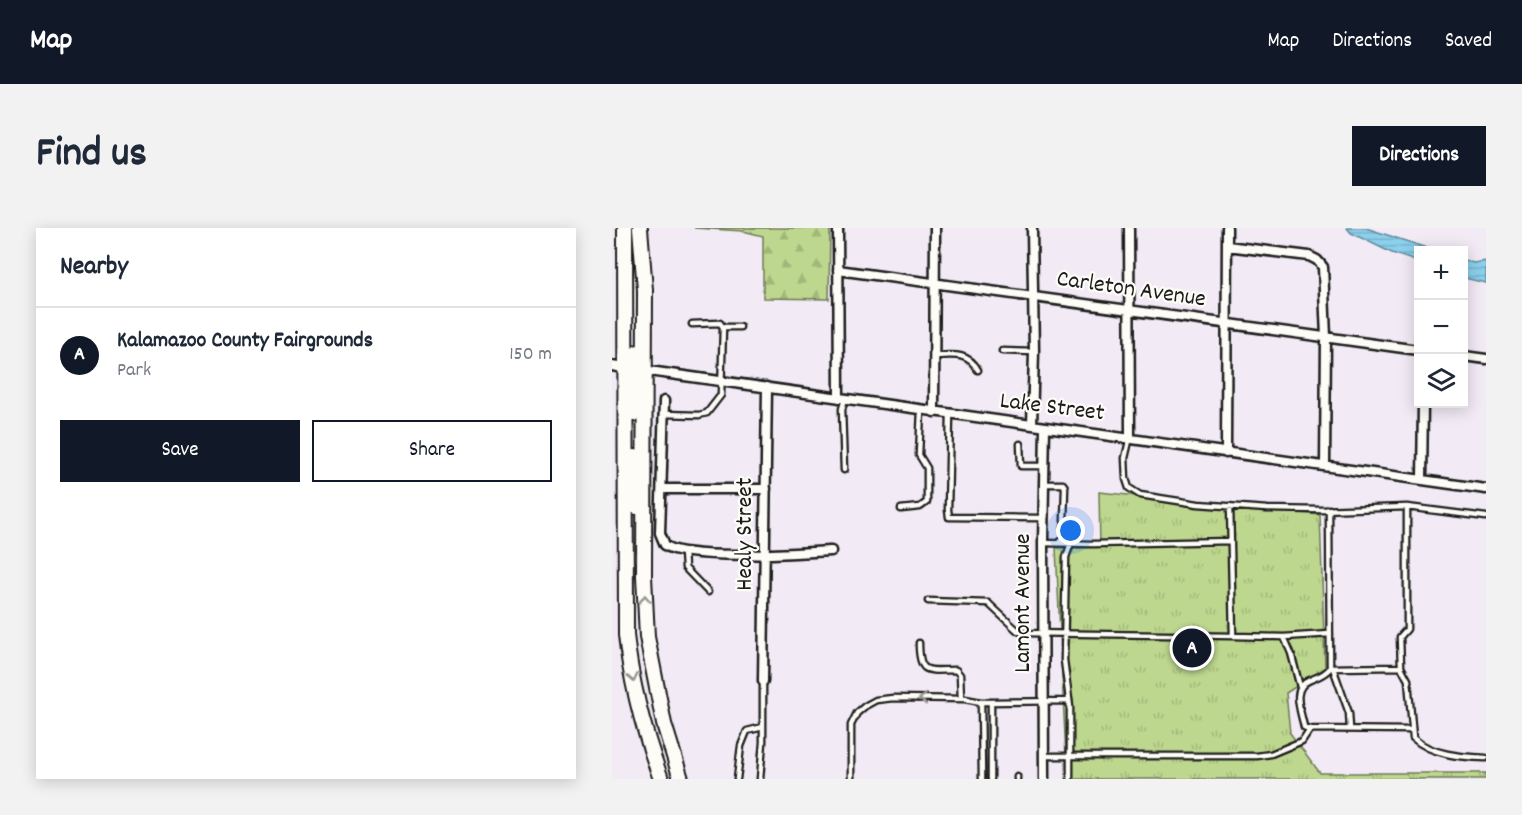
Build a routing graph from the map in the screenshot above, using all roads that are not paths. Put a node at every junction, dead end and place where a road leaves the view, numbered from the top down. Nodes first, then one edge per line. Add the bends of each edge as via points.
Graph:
1 (625, 228) edge
2 (640, 228) edge
3 (838, 228) edge
4 (934, 228) edge
5 (1032, 228) edge
6 (1129, 228) edge
7 (1227, 228) edge
8 (1227, 246) junction
9 (838, 270) junction
10 (935, 283) junction
11 (1032, 296) junction
12 (1129, 311) junction
13 (1227, 323) junction
14 (692, 324) dead end
15 (723, 327) junction
16 (740, 327) dead end
17 (1326, 337) junction
18 (1414, 349) edge
19 (1002, 351) dead end
20 (1034, 352) junction
21 (934, 356) junction
22 (1468, 357) edge
23 (1486, 359) edge
24 (630, 369) edge
25 (978, 370) dead end
26 (720, 381) junction
27 (767, 387) junction
28 (842, 399) junction
29 (664, 401) dead end
30 (1423, 408) edge
31 (921, 410) junction
32 (934, 412) junction
33 (663, 414) junction
34 (950, 414) junction
35 (1032, 425) junction
36 (1045, 427) junction
37 (1130, 438) junction
38 (1020, 444) dead end
39 (1226, 453) junction
40 (1045, 466) junction
41 (1325, 466) junction
42 (844, 470) dead end
43 (1422, 480) junction
44 (1044, 484) junction
45 (662, 489) junction
46 (766, 489) junction
47 (1486, 489) edge
48 (1230, 506) junction
49 (1407, 507) junction
50 (901, 509) dead end
51 (1329, 509) junction
52 (1486, 517) edge
53 (1044, 518) junction
54 (1230, 541) junction
55 (1058, 542) junction
56 (1043, 543) junction
57 (1071, 543) junction
58 (831, 551) dead end
59 (684, 552) junction
60 (766, 554) junction
61 (708, 592) dead end
62 (927, 601) dead end
63 (1330, 634) junction
64 (1044, 635) junction
65 (1064, 635) junction
66 (1233, 636) junction
67 (1284, 637) junction
68 (920, 643) dead end
69 (1401, 667) junction
70 (1332, 668) junction
71 (763, 681) joint
72 (1300, 687) junction
73 (961, 699) junction
74 (1044, 701) junction
75 (1069, 701) junction
76 (981, 702) junction
77 (991, 702) junction
78 (763, 727) junction
79 (1310, 729) junction
80 (1350, 729) junction
81 (1412, 730) junction
82 (1044, 756) junction
83 (1070, 756) junction
84 (1486, 758) edge
85 (661, 779) edge
86 (681, 779) edge
87 (737, 779) edge
88 (759, 779) edge
89 (851, 779) edge
90 (982, 779) edge
91 (992, 779) edge
92 (1044, 779) edge
93 (1070, 779) edge

1 - 24 highway
2 - 24 highway via 645,290
3 - 9 street
4 - 10 street
5 - 11 street
6 - 12 street
7 - 8 street
8 - 13 street
8 - 17 street via 1317,260 1323,267
9 - 10 street, Carleton Avenue
9 - 28 street
10 - 11 street, Carleton Avenue
10 - 21 street
11 - 12 street, Carleton Avenue
11 - 20 street
12 - 13 street, Carleton Avenue
12 - 37 street
13 - 17 street, Carleton Avenue
13 - 39 street
14 - 15 lane via 720,323
15 - 16 lane
15 - 26 lane
17 - 18 street, Carleton Avenue
17 - 41 street
19 - 20 lane
20 - 35 street
21 - 25 lane via 965,356
21 - 32 street
22 - 23 street
24 - 26 street, Lake Street
24 -> 85 highway via 626,634 640,712
86 -> 24 highway via 651,664
26 - 27 street, Lake Street
26 - 33 lane via 721,394 707,413
27 - 28 street, Lake Street
27 - 46 street, Healy Street
28 - 31 street, Lake Street
28 - 42 lane
29 - 33 street
30 - 43 street
31 - 32 street, Lake Street
31 - 50 lane via 919,454 927,468 927,501 920,507
32 - 34 street, Lake Street
33 - 45 street
34 - 35 street, Lake Street
34 - 53 lane via 949,517
35 - 36 street, Lake Street
36 - 37 street, Lake Street
36 - 40 street, Lamont Avenue
37 - 39 street, Lake Street
37 - 48 lane via 1124,469 1129,488 1140,495
38 - 40 lane via 1021,466
39 - 41 street, Lake Street
40 - 44 street, Lamont Avenue
41 - 43 street, Lake Street
43 - 47 street, Lake Street
44 - 53 street, Lamont Avenue
44 - 55 lane via 1065,487 1064,540
45 - 46 street
45 - 59 street via 662,542
46 - 60 street, Healy Street
48 - 51 lane
48 - 54 lane
49 - 51 lane
49 - 52 lane
49 - 69 lane via 1407,629 1400,637
51 - 63 lane
53 - 56 street, Lamont Avenue
54 - 57 lane
54 - 66 lane
55 - 56 lane
55 - 57 lane
56 - 64 street, Lamont Avenue
57 - 65 lane via 1066,557
58 - 60 street
59 - 60 street
59 - 61 lane via 685,568
60 - 71 street, Healy Street
62 - 64 lane via 988,603 1018,631
63 - 67 lane
63 - 70 lane
64 - 65 lane
64 - 74 street, Lamont Avenue
65 - 66 lane
65 - 75 lane
66 - 67 lane
67 - 72 lane
68 - 73 lane via 923,666 956,670 960,675
69 - 70 lane
69 - 81 lane via 1408,680
70 - 72 lane
70 - 80 lane via 1349,713
71 - 78 lane
72 - 79 lane via 1304,727
73 - 76 lane
73 -> 89 lane via 893,698 865,706 851,725
74 - 75 lane
74 - 77 lane
74 - 82 street, Lamont Avenue
75 - 83 lane
76 - 77 lane
76 - 90 lane
77 - 91 lane
78 - 87 lane via 747,732
78 - 88 lane
79 - 80 lane
79 - 83 lane via 1302,741 1257,756
80 - 81 lane
81 - 84 lane via 1419,743 1457,756
82 - 83 lane
82 - 92 street, Lamont Avenue
83 - 93 lane

